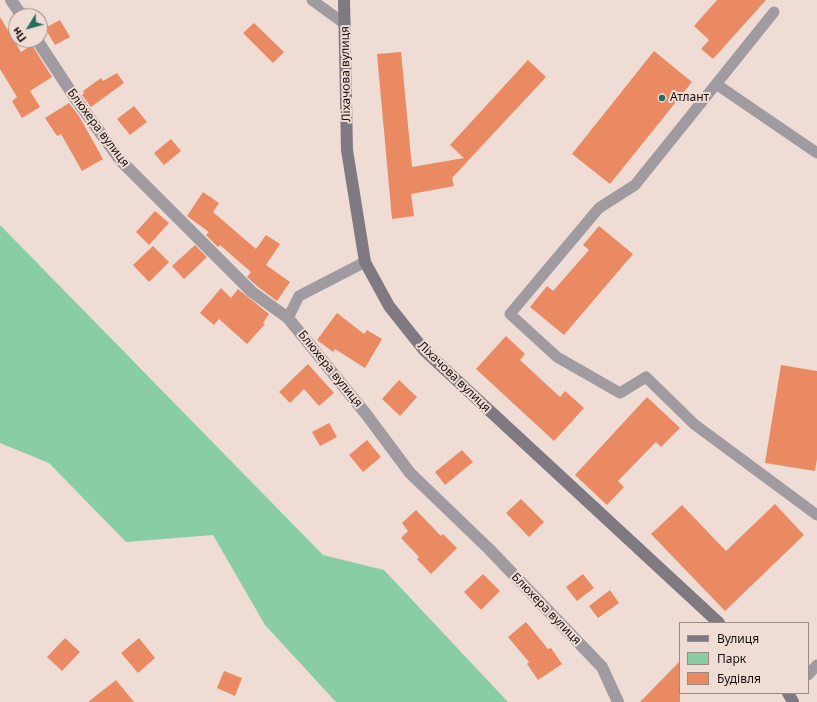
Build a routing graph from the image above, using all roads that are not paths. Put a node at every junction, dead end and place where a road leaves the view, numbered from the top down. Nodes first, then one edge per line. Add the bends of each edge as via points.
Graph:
1 (312, 0) edge
2 (344, 0) edge
3 (774, 12) dead end
4 (345, 24) junction
5 (42, 48) edge
6 (716, 84) junction
7 (817, 153) edge
8 (366, 262) junction
9 (288, 318) junction
10 (817, 515) edge
11 (718, 622) edge
12 (817, 665) edge
13 (809, 675) edge
14 (618, 702) edge

1 - 4 lane
2 - 4 street, Ліхачова вулиця
3 - 6 lane
4 - 8 street, Ліхачова вулиця via 347,150
5 - 9 street, Блюхера вулиця via 74,98 121,161 252,292
6 - 7 lane
6 - 10 lane via 635,185 599,208 510,314 557,357 620,393 646,377 694,424
8 - 9 lane via 300,296
8 - 11 street, Ліхачова вулиця via 389,306 424,350
9 - 14 street, Блюхера вулиця via 410,473 489,549 602,667
12 - 13 lane

